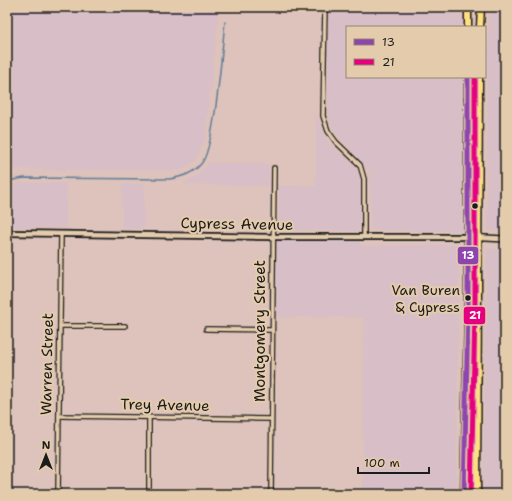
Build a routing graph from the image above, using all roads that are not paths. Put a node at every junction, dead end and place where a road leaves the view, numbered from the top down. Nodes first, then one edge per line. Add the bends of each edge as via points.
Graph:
1 (325, 7) edge
2 (468, 7) edge
3 (481, 7) edge
4 (468, 26) edge
5 (480, 26) edge
6 (468, 78) edge
7 (474, 78) edge
8 (479, 78) edge
9 (468, 99) junction
10 (479, 99) junction
11 (479, 145) junction
12 (274, 168) dead end
13 (7, 233) edge
14 (61, 234) junction
15 (273, 237) junction
16 (364, 237) junction
17 (467, 237) junction
18 (479, 237) junction
19 (505, 239) edge
20 (60, 326) junction
21 (125, 326) dead end
22 (206, 329) dead end
23 (272, 330) junction
24 (466, 384) junction
25 (478, 384) junction
26 (59, 416) junction
27 (149, 417) junction
28 (271, 419) junction
29 (58, 494) edge
30 (148, 494) edge
31 (270, 494) edge
32 (464, 494) edge
33 (477, 494) edge

1 - 16 street via 323,116 328,131 336,142 360,165 364,179
2 - 4 main road
3 - 5 main road
6 - 9 main road
7 - 10 main road via 474,90
8 - 10 main road
9 - 11 main road via 474,106 474,132
9 - 17 main road
10 - 11 main road
11 - 18 main road
12 - 15 street, Montgomery Street
13 - 14 street, Cypress Avenue
14 - 15 street, Cypress Avenue
14 - 20 street, Warren Street
15 - 16 street, Cypress Avenue
15 - 23 street, Montgomery Street
16 - 17 street, Cypress Avenue
17 - 18 main road
17 - 24 main road
18 - 19 main road
18 - 25 main road
20 - 21 street
20 - 26 street, Warren Street
22 - 23 street
23 - 28 street, Montgomery Street
24 - 25 main road
24 - 32 main road
25 - 33 main road
26 - 27 street, Trey Avenue
26 - 29 street, Warren Street
27 - 28 street, Trey Avenue
27 - 30 street
28 - 31 street, Montgomery Street

